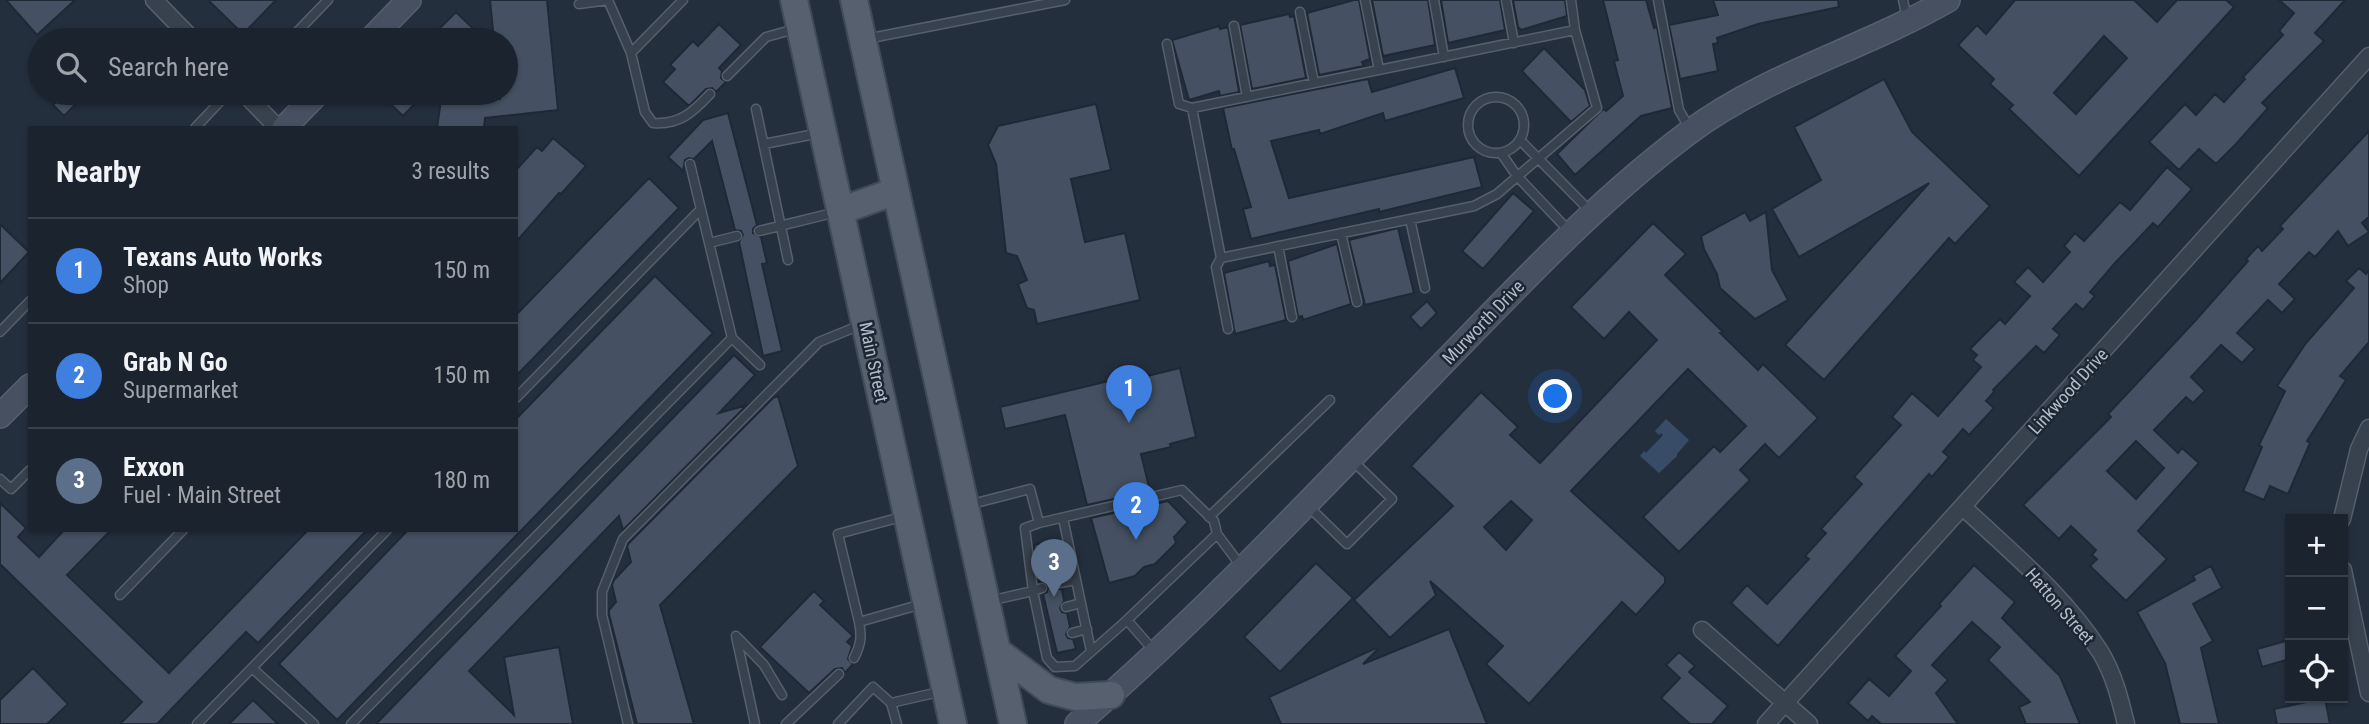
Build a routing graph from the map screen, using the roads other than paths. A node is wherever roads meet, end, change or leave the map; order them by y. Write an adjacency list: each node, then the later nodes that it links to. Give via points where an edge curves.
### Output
1 (154, 0): 20 (street)
2 (328, 0): 21 (lane)
3 (409, 0): 22 (street)
4 (608, 0): 15 (lane); 27 (lane)
5 (683, 0): 27 (lane)
6 (794, 0): 19 (main road, Main Street)
7 (855, 0): 24 (main road)
8 (1065, 0): 24 (lane)
9 (1364, 0): 30 (lane)
10 (1434, 0): 29 (lane)
11 (1506, 0): 25 (lane)
12 (1571, 0): 23 (lane)
13 (1658, 0): 43 (lane, via 1679,110)
14 (1948, 0): 16 (street, Murworth Drive)
15 (579, 4)
16 (1905, 11): 43 (street, Murworth Drive)
17 (1300, 12): 32 (lane)
18 (1234, 26): 34 (lane)
19 (800, 27): 31 (lane, via 766,37); 44 (main road, Main Street)
20 (181, 28)
21 (301, 28)
22 (382, 28)
23 (1575, 30): 25 (lane); 48 (lane, via 1597,107)
24 (863, 40): 51 (main road)
25 (1514, 43): 29 (lane)
26 (1167, 44): 39 (lane, via 1179,104)
27 (631, 53): 33 (lane, via 645,112 653,123 676,122)
28 (2369, 56): 84 (street, Linkwood Drive)
29 (1444, 57): 30 (lane)
30 (1379, 70): 32 (lane)
31 (727, 76)
32 (1314, 83): 34 (lane)
33 (710, 94)
34 (1247, 96): 39 (lane)
35 (217, 105): 40 (lane)
36 (256, 105): 41 (street)
37 (306, 105): 42 (street)
38 (756, 108): 46 (lane)
39 (1192, 108): 63 (lane)
40 (197, 126)
41 (276, 126)
42 (286, 126)
43 (1691, 131): 54 (street, Murworth Drive)
44 (823, 132): 46 (lane); 53 (main road, Main Street)
45 (1520, 140): 47 (lane); 47 (lane, via 1524,121 1515,104 1498,97 1479,102 1469,117 1469,136 1482,150); 48 (lane)
46 (764, 144): 56 (lane)
47 (1501, 153): 50 (lane)
48 (1539, 157): 50 (lane); 54 (lane)
49 (690, 164): 52 (lane)
50 (1517, 176): 55 (lane, via 1474,206); 58 (lane)
51 (896, 191): 53 (main road); 83 (main road)
52 (701, 209): 61 (lane); 75 (lane)
53 (840, 211): 56 (lane); 69 (main road, Main Street)
54 (1591, 212): 58 (street, Murworth Drive)
55 (1410, 219): 59 (lane); 65 (lane)
56 (781, 226): 57 (lane); 64 (lane)
57 (759, 231)
58 (1571, 232): 79 (street, Murworth Drive)
59 (1341, 233): 62 (lane); 66 (lane)
60 (737, 236): 61 (lane)
61 (709, 243): 72 (lane)
62 (1278, 246): 63 (lane); 68 (lane)
63 (1222, 258): 70 (lane, via 1216,267)
64 (788, 260)
65 (1425, 288)
66 (1357, 302)
67 (28, 303): 71 (lane)
68 (1292, 317)
69 (865, 323): 86 (main road, Main Street); 128 (lane, via 820,342 623,539 602,593 602,615)
70 (1228, 329)
71 (0, 332)
72 (732, 338): 73 (lane); 127 (lane)
73 (760, 365)
74 (28, 388): 77 (street)
75 (518, 396)
76 (1330, 400): 87 (lane)
77 (0, 416)
78 (2369, 428): 85 (street, via 2359,449)
79 (1350, 459): 82 (street, Murworth Drive); 82 (lane, via 1392,499 1348,544)
80 (28, 472): 81 (lane, via 11,489)
81 (0, 479)
82 (1306, 504): 95 (street, Murworth Drive)
83 (965, 506): 89 (lane, via 1030,489); 101 (main road)
84 (1963, 508): 123 (street, Linkwood Drive); 138 (street, Hatton Street, via 2074,617 2101,654 2118,690)
85 (2343, 514)
86 (908, 515): 102 (main road, Main Street); 106 (lane, via 838,534)
87 (1209, 517): 88 (lane, via 1182,490); 92 (lane)
88 (1063, 518): 89 (lane); 93 (lane)
89 (1039, 523): 99 (lane, via 1025,528)
90 (181, 532): 100 (lane)
91 (385, 532): 117 (lane)
92 (1217, 534): 95 (lane); 105 (lane)
93 (1071, 555): 94 (lane); 97 (lane)
94 (1054, 559)
95 (1243, 568): 115 (street, Murworth Drive)
96 (2345, 577): 108 (street)
97 (1076, 580): 98 (lane); 103 (lane)
98 (1060, 583)
99 (1037, 589): 101 (lane); 112 (lane)
100 (120, 595)
101 (986, 602): 113 (main road)
102 (927, 603): 106 (lane); 119 (main road, Main Street)
103 (1081, 603): 104 (lane); 107 (lane)
104 (1066, 607)
105 (1128, 620): 114 (lane); 115 (lane)
106 (859, 622): 116 (lane, via 861,645)
107 (1087, 629): 110 (lane); 114 (lane)
108 (2362, 629): 120 (street)
109 (1702, 630): 123 (street)
110 (1072, 633)
111 (1053, 637): 112 (lane)
112 (1044, 639): 114 (lane, via 1047,658 1055,667 1075,666)
113 (997, 651): 122 (main road, via 1049,690 1075,696); 134 (main road)
114 (1091, 651)
115 (1156, 653): 122 (street, Murworth Drive)
116 (854, 659)
117 (252, 668): 125 (lane); 126 (lane)
118 (839, 674): 130 (lane)
119 (946, 691): 124 (lane); 133 (main road, Main Street)
120 (2369, 693)
121 (782, 695): 129 (lane, via 764,665 736,636)
122 (1111, 695): 135 (street, Murworth Drive)
123 (1784, 702): 136 (street, Linkwood Drive); 137 (street)
124 (891, 703): 131 (lane, via 873,687); 132 (lane)
125 (197, 724)
126 (314, 724)
127 (351, 724)
128 (628, 724)
129 (755, 724)
130 (786, 724)
131 (838, 724)
132 (897, 724)
133 (953, 724)
134 (1013, 724)
135 (1077, 724)
136 (1766, 724)
137 (1809, 724)
138 (2126, 724)

